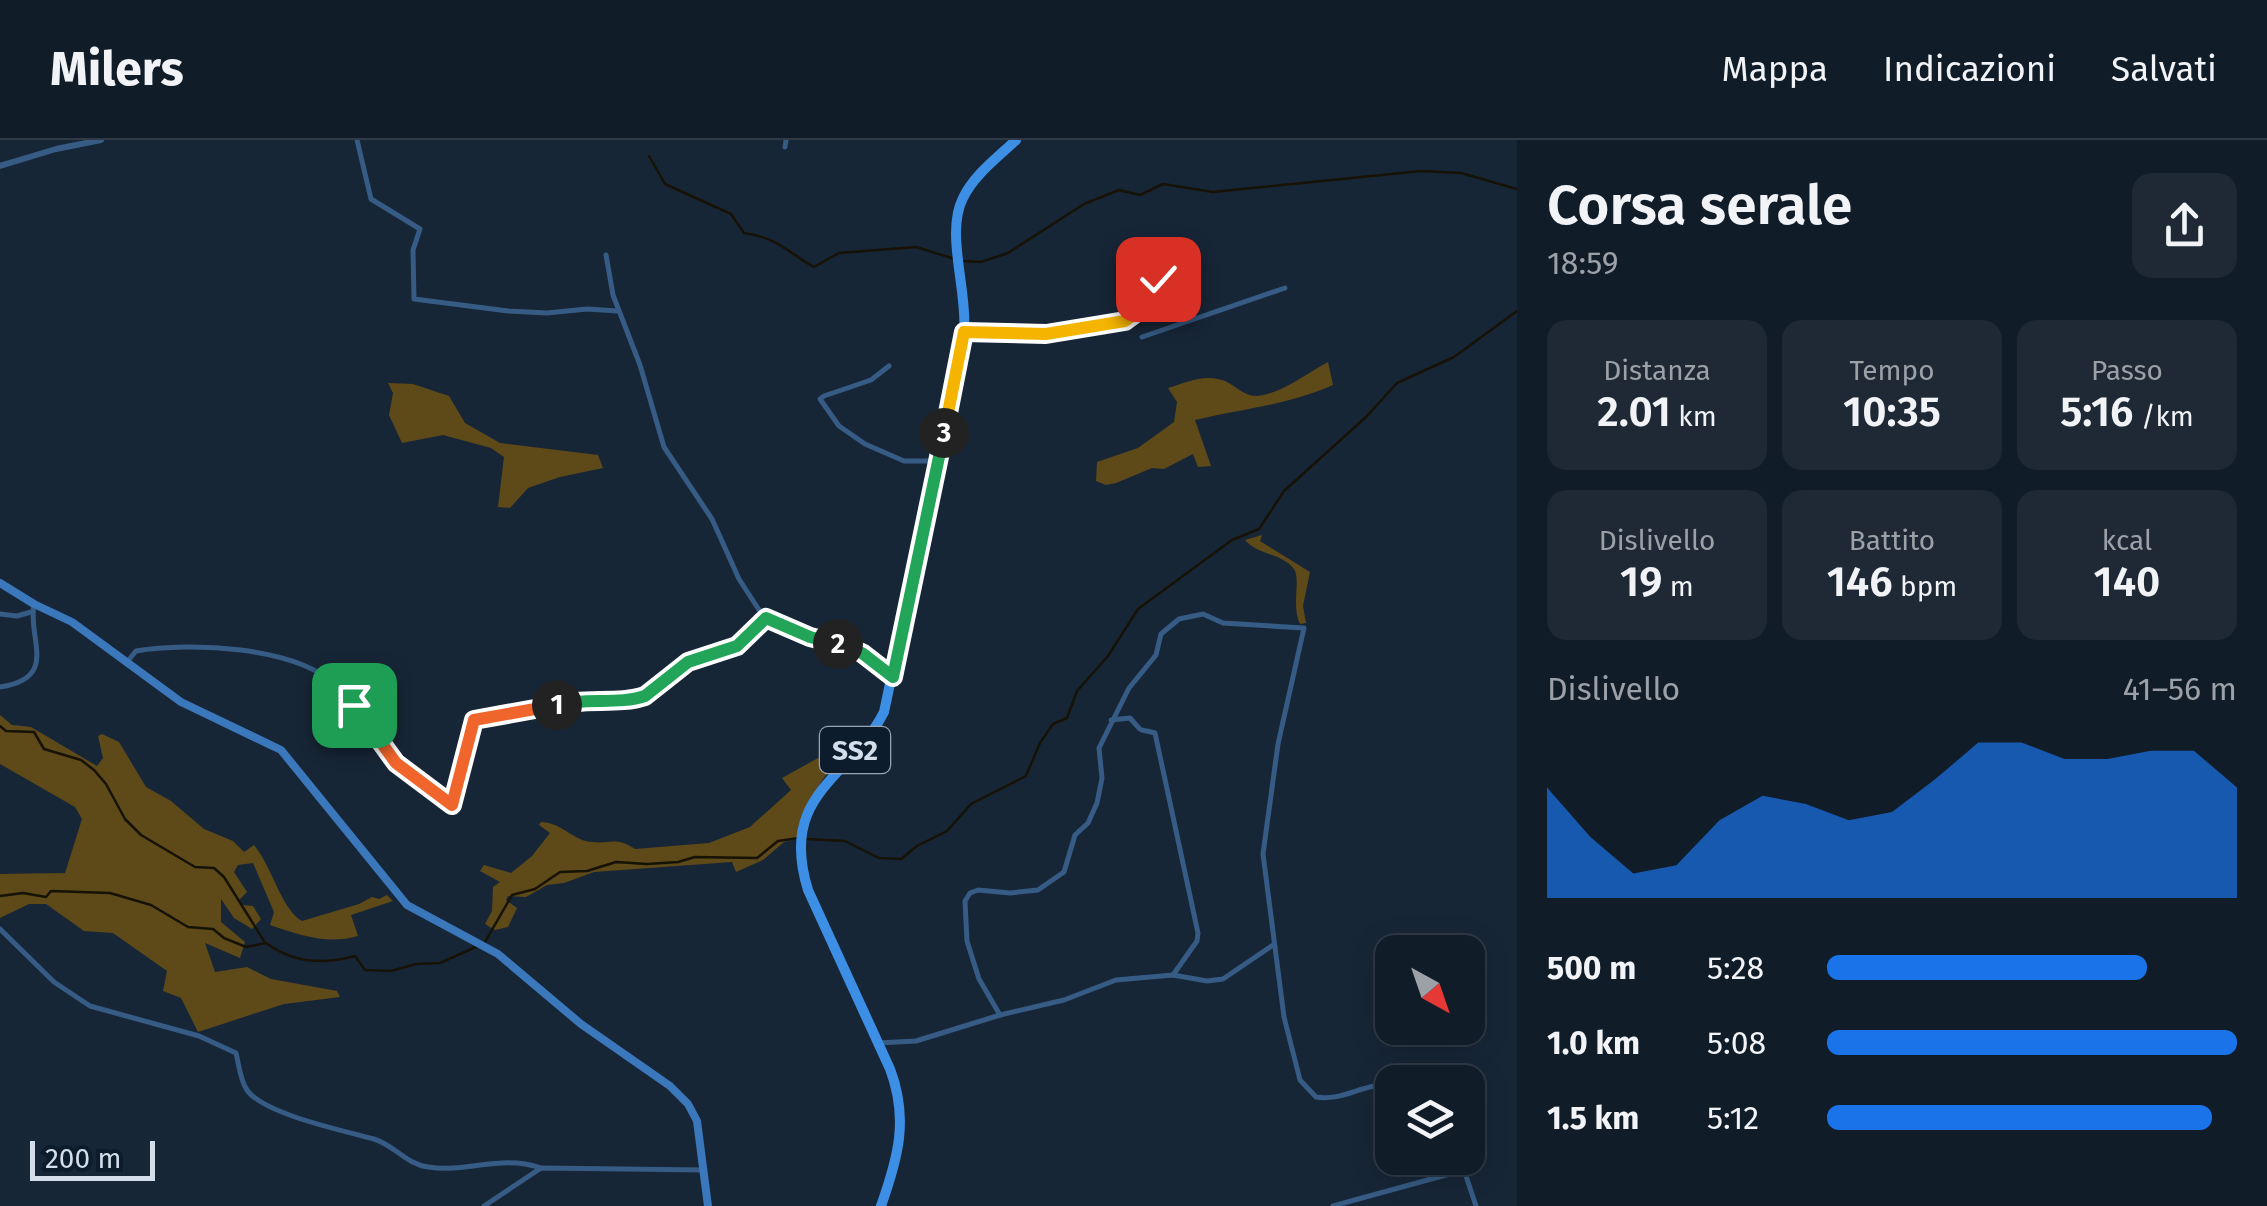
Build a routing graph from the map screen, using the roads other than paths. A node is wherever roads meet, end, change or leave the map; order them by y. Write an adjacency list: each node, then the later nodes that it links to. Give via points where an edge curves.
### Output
1 (101, 140): 4 (street)
2 (357, 140): 8 (street, via 370,199 420,229 413,250 414,299 508,312)
3 (1016, 140): 9 (main road, SS2, via 962,199 957,218)
4 (0, 166)
5 (1164, 254): 9 (street, via 1144,307 1125,321 1046,334)
6 (606, 255): 8 (street)
7 (1286, 288): 10 (street)
8 (620, 312): 16 (street, via 664,447)
9 (964, 332): 12 (main road, SS2)
10 (1142, 337)
11 (890, 366): 12 (street, via 820,399 838,426 865,444 904,460)
12 (938, 461): 18 (main road, SS2)
13 (0, 583): 14 (main road)
14 (33, 608): 15 (street, via 18,616); 17 (main road, via 72,622); 19 (street, via 36,664 22,682)
15 (0, 614)
16 (766, 618): 17 (street, via 737,646 688,662 636,699 584,700 474,720 452,805 396,763 335,683 314,671 273,656 202,646 136,652); 18 (street, via 846,645)
17 (126, 664): 28 (main road, via 180,702 281,750 402,900 504,958 581,1024 657,1076 697,1121)
18 (893, 677): 25 (main road, SS2, via 879,722 818,792 802,840 808,890)
19 (0, 688)
20 (1110, 720): 22 (street, via 1156,655 1161,634 1179,619 1203,614 1223,623 1304,628 1263,854); 23 (street, via 1130,718 1138,730 1156,733 1198,933); 24 (street, via 1098,748 1097,802 1075,835 1064,872 1038,890 978,890 965,901 971,954)
21 (0, 929): 27 (street, via 54,982 90,1006 199,1036 236,1054 252,1096 304,1121 377,1140 428,1168 521,1161)
22 (1272, 945): 23 (street, via 1222,979); 26 (street, via 1300,1080 1325,1099)
23 (1173, 975): 24 (street, via 1116,980)
24 (1000, 1014): 25 (street, via 916,1041)
25 (878, 1044): 33 (main road, SS2, via 898,1095 902,1135)
26 (1375, 1086)
27 (541, 1168): 28 (street); 31 (street)
28 (704, 1170): 32 (main road)
29 (1446, 1175): 34 (street)
30 (1466, 1175): 35 (street)
31 (484, 1206)
32 (708, 1206)
33 (881, 1206)
34 (1332, 1206)
35 (1476, 1206)

